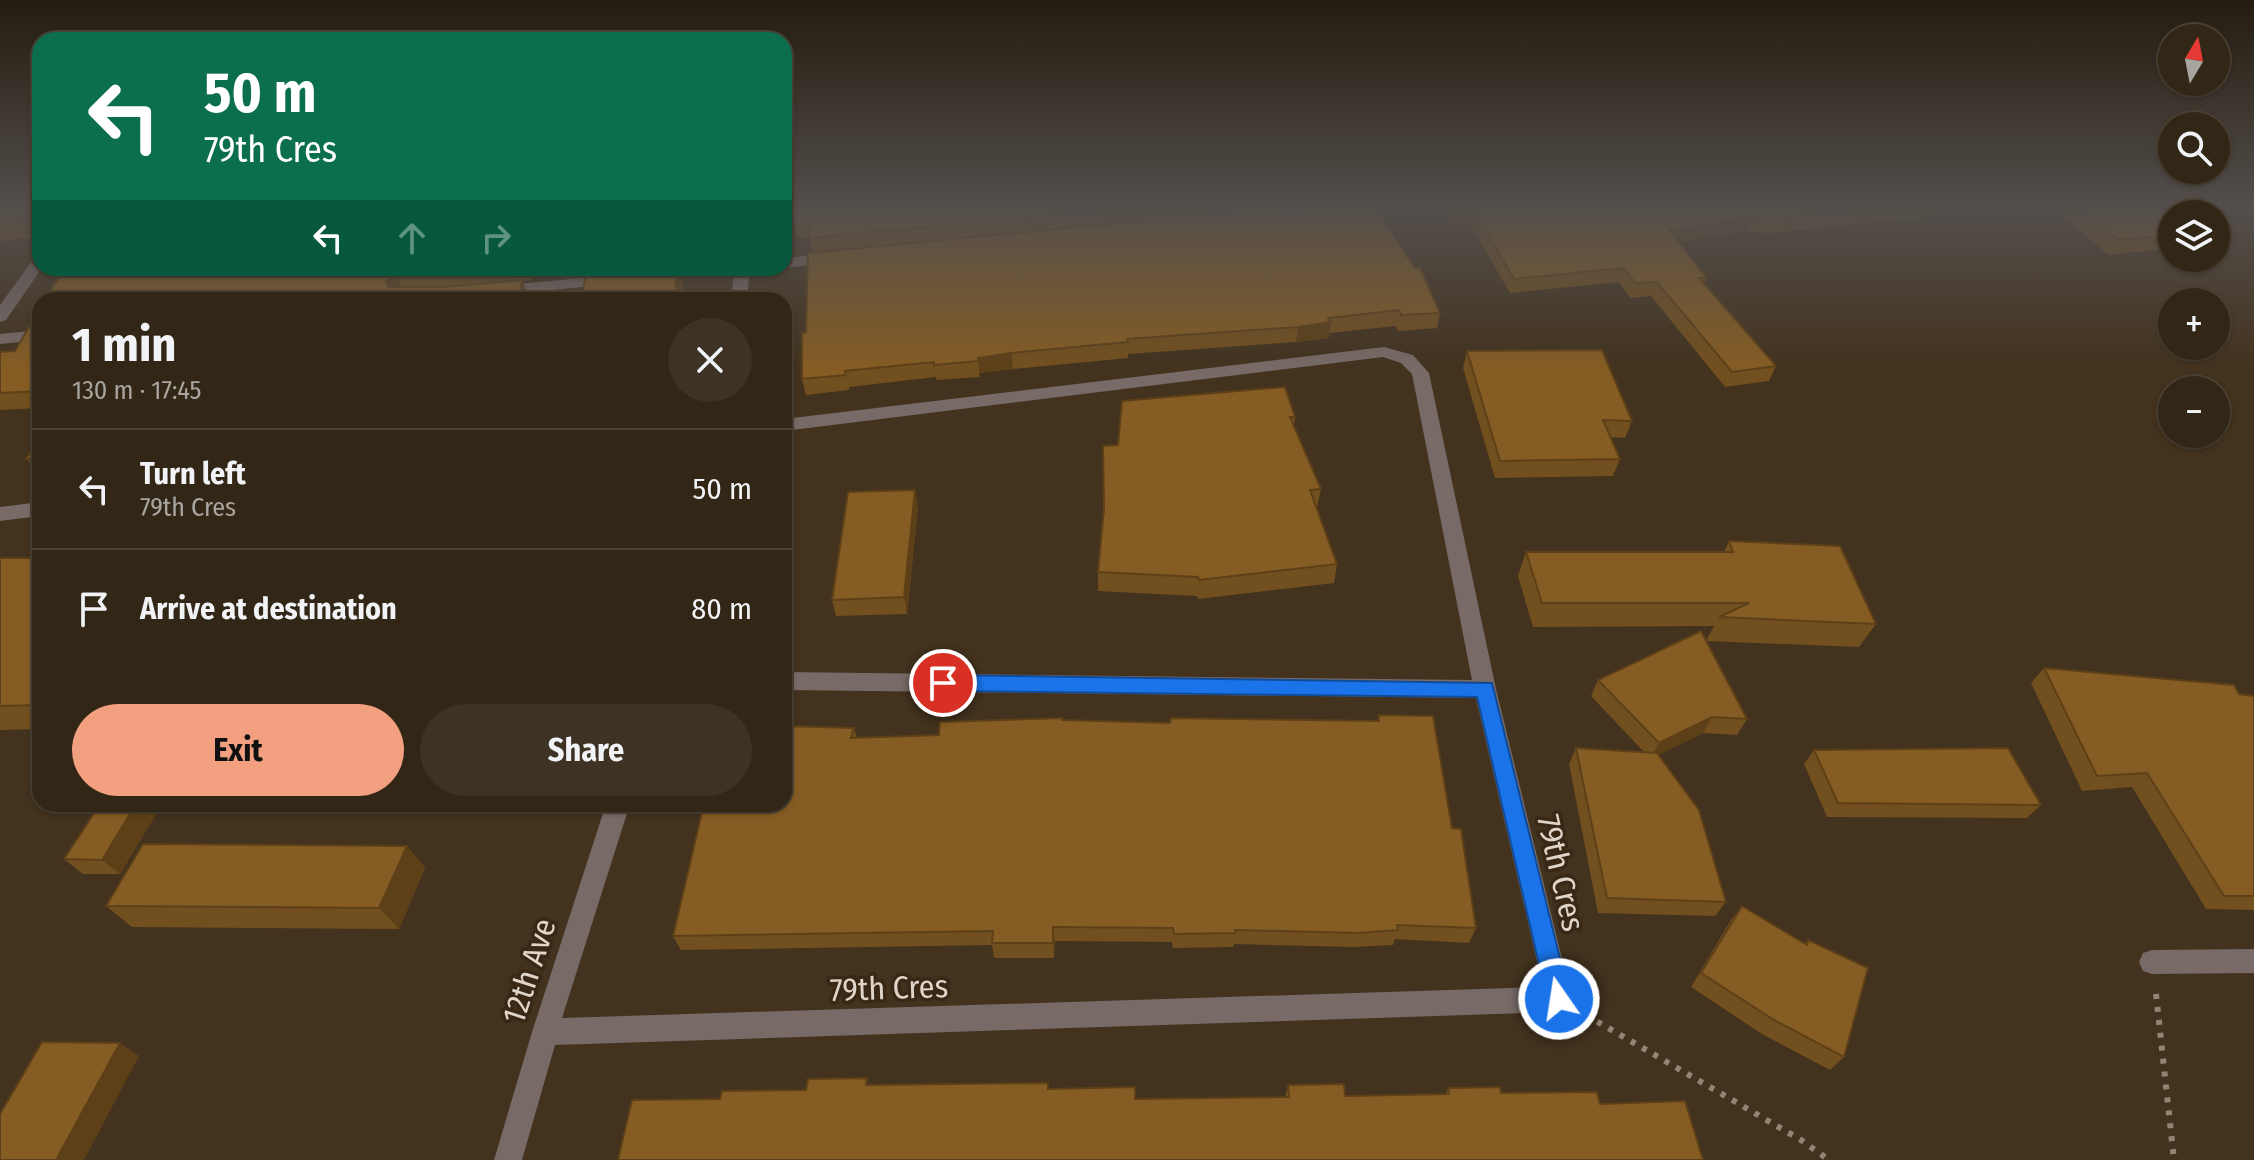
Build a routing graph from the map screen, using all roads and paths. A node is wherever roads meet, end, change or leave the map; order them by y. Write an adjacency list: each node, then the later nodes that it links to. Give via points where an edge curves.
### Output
1 (32, 271): 4 (street)
2 (652, 276): 3 (street)
3 (483, 292)
4 (0, 317)
5 (32, 336): 6 (street)
6 (0, 339)
7 (792, 424): 11 (street, 79th Cres, via 1384,352 1407,359 1420,373)
8 (32, 510): 9 (street)
9 (0, 514)
10 (792, 681): 11 (street)
11 (1485, 689): 15 (street, 79th Cres)
12 (615, 812): 16 (street, 12th Ave)
13 (2254, 961): 14 (street)
14 (2152, 962): 19 (path)
15 (1559, 999): 16 (street, 79th Cres); 18 (path)
16 (545, 1032): 17 (street, 12th Ave)
17 (508, 1160)
18 (1829, 1160)
19 (2174, 1160)

